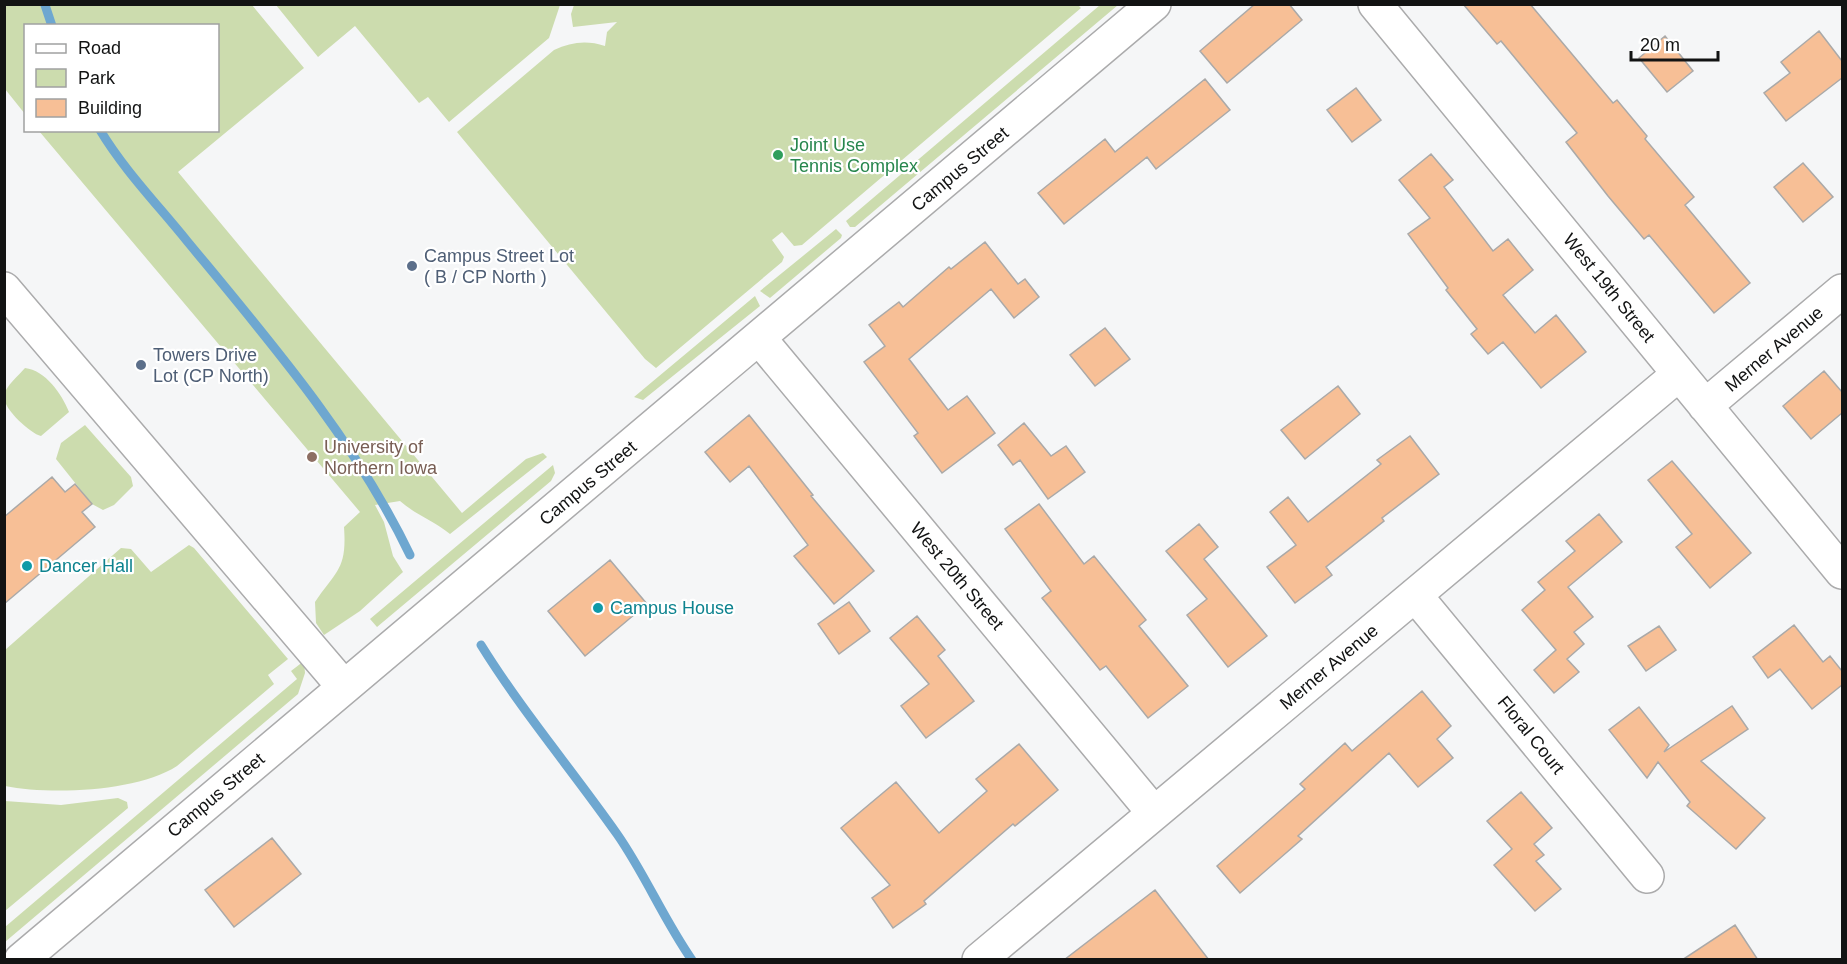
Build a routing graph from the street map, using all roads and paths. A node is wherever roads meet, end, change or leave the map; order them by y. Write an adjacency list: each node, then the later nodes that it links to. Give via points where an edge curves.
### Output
1 (1154, 4): 5 (street, Campus Street)
2 (1375, 4): 6 (street, West 19th Street)
3 (4, 289): 10 (street)
4 (1842, 291): 7 (street, Merner Avenue)
5 (759, 338): 10 (street, Campus Street); 11 (street, West 20th Street)
6 (1679, 374): 7 (street, West 19th Street); 9 (street, Merner Avenue)
7 (1705, 406): 8 (street, West 19th Street)
8 (1842, 572)
9 (1415, 595): 11 (street, Merner Avenue); 12 (street, Floral Court)
10 (344, 687): 13 (street, Campus Street)
11 (1154, 813): 14 (street, Merner Avenue)
12 (1647, 876)
13 (21, 960)
14 (979, 960)

